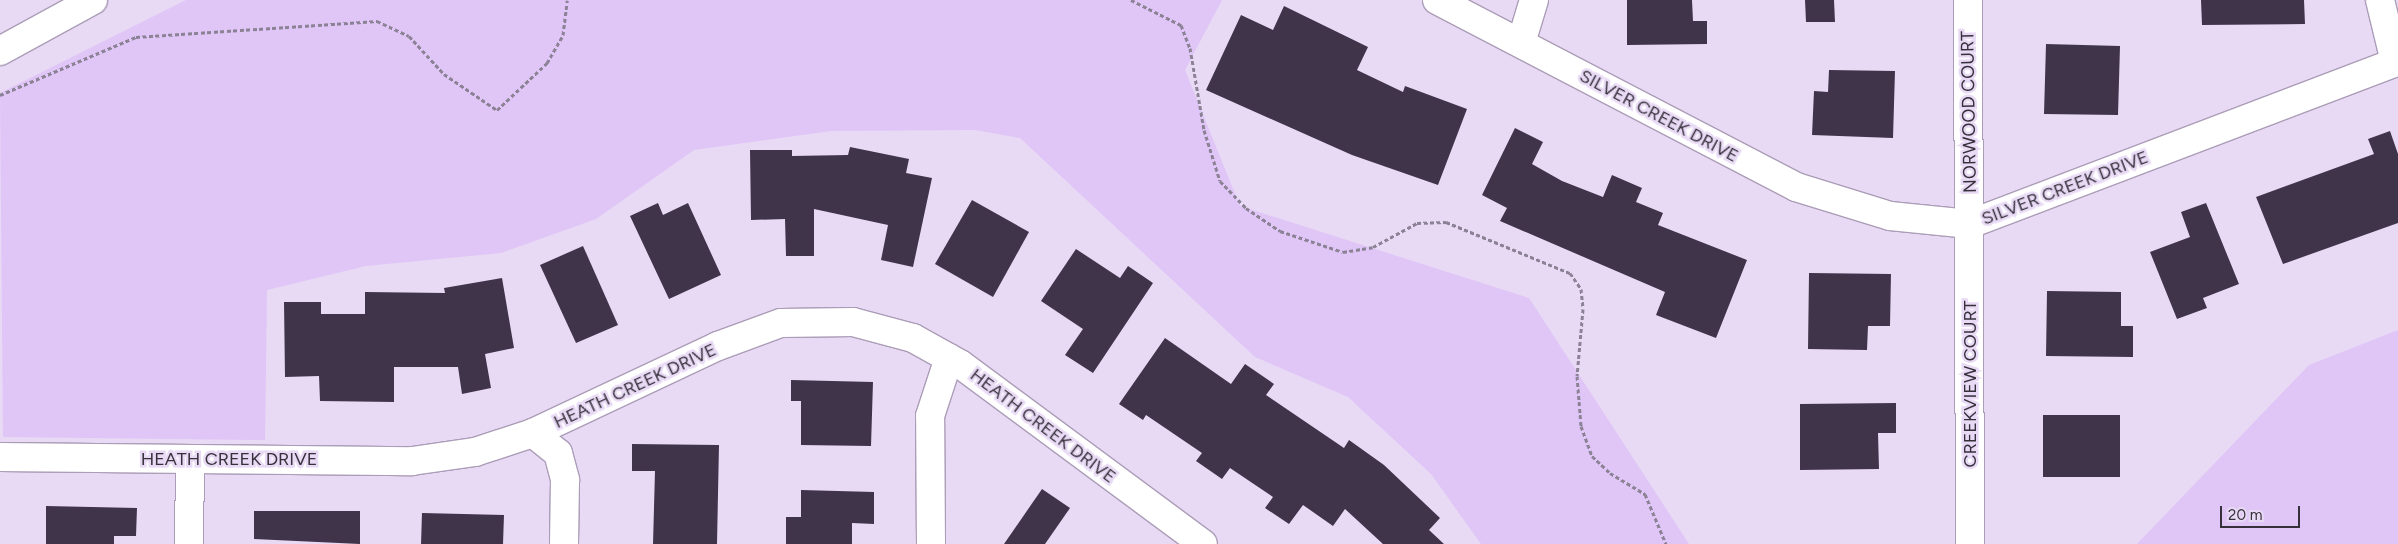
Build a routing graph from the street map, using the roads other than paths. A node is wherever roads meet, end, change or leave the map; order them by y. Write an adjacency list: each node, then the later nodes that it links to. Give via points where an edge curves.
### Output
1 (93, 0): 7 (street)
2 (1437, 0): 6 (street, SILVER CREEK DRIVE)
3 (1534, 0): 6 (street)
4 (1968, 0): 9 (street, NORWOOD COURT)
5 (2380, 0): 8 (street)
6 (1521, 43): 9 (street, SILVER CREEK DRIVE, via 1796,187 1890,216)
7 (0, 50)
8 (2396, 62): 9 (street, SILVER CREEK DRIVE)
9 (1970, 224): 18 (street, CREEKVIEW COURT)
10 (949, 358): 11 (street, HEATH CREEK DRIVE, via 913,338 853,322 780,323 718,346); 16 (street, via 930,416); 17 (street, HEATH CREEK DRIVE)
11 (533, 433): 13 (street, HEATH CREEK DRIVE, via 475,452 412,461); 15 (street, via 558,453 565,480)
12 (0, 458): 13 (street, HEATH CREEK DRIVE)
13 (190, 459): 14 (street)
14 (189, 544)
15 (564, 544)
16 (930, 544)
17 (1203, 544)
18 (1970, 544)

